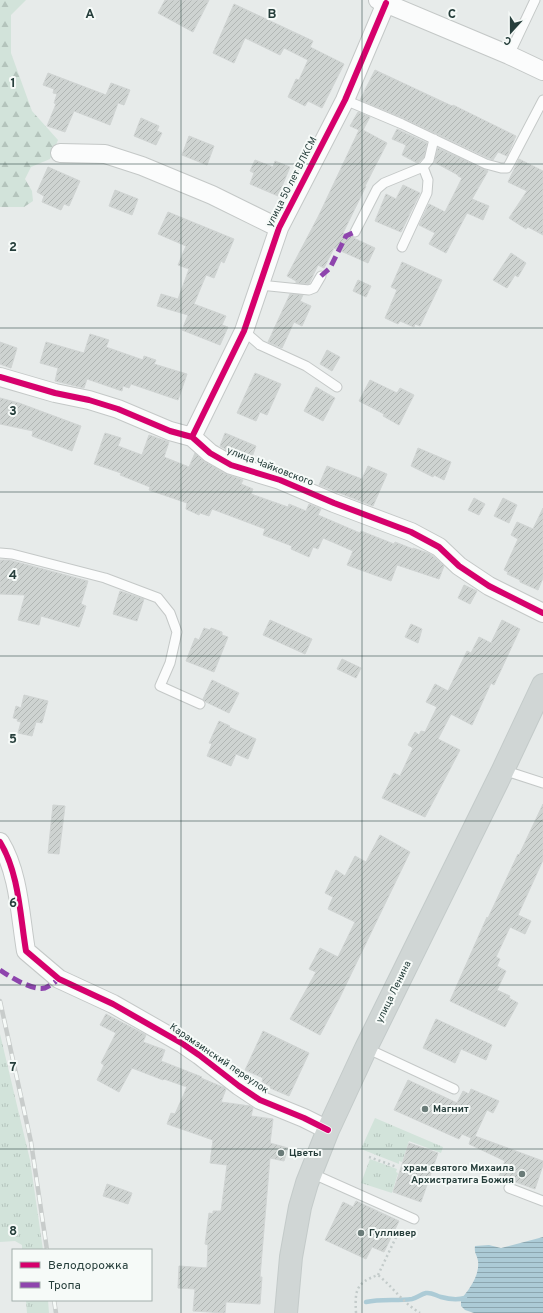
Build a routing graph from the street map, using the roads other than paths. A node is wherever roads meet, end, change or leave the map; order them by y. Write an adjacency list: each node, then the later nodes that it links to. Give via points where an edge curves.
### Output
1 (535, 0): 4 (lane)
2 (382, 2): 3 (street); 6 (street, улица 50 лет ВЛКСМ)
3 (407, 6): 4 (street)
4 (509, 55): 5 (street)
5 (543, 71)
6 (345, 100): 8 (lane); 11 (street, улица 50 лет ВЛКСМ)
7 (543, 100): 8 (lane, via 507,168 486,164)
8 (434, 140): 10 (lane, via 429,160)
9 (60, 153): 11 (street, улица 50 лет ВЛКСМ, via 105,154 142,166 212,195)
10 (423, 168): 12 (lane, via 384,183 377,189); 13 (lane, via 428,180 427,193)
11 (279, 228): 15 (street, улица 50 лет ВЛКСМ)
12 (355, 232)
13 (402, 248)
14 (320, 276): 15 (lane, via 314,288 309,290)
15 (260, 285): 16 (street, улица 50 лет ВЛКСМ)
16 (244, 332): 18 (lane, via 260,345 306,366); 19 (street, улица 50 лет ВЛКСМ)
17 (0, 376): 19 (street, улица Чайковского, via 118,409 170,431)
18 (337, 387)
19 (192, 437): 21 (street, улица Чайковского, via 210,453 231,465 280,480 411,532 439,547 459,566 489,586)
20 (0, 553): 23 (lane, via 105,578 158,598 170,613 177,632 170,663 160,686)
21 (543, 613)
22 (543, 685): 24 (main road, улица Ленина)
23 (200, 704)
24 (503, 770): 25 (lane); 27 (main road, улица Ленина)
25 (543, 783)
26 (0, 842): 29 (street, Карамзинский переулок, via 7,853 16,886 26,951 59,979 113,1004 183,1044 260,1100)
27 (366, 1048): 28 (lane); 29 (main road, улица Ленина)
28 (454, 1089)
29 (328, 1130): 30 (main road, улица Ленина)
30 (311, 1172): 33 (lane); 34 (main road, улица Ленина, via 296,1230)
31 (509, 1188): 32 (lane)
32 (543, 1201)
33 (414, 1219)
34 (286, 1313)

